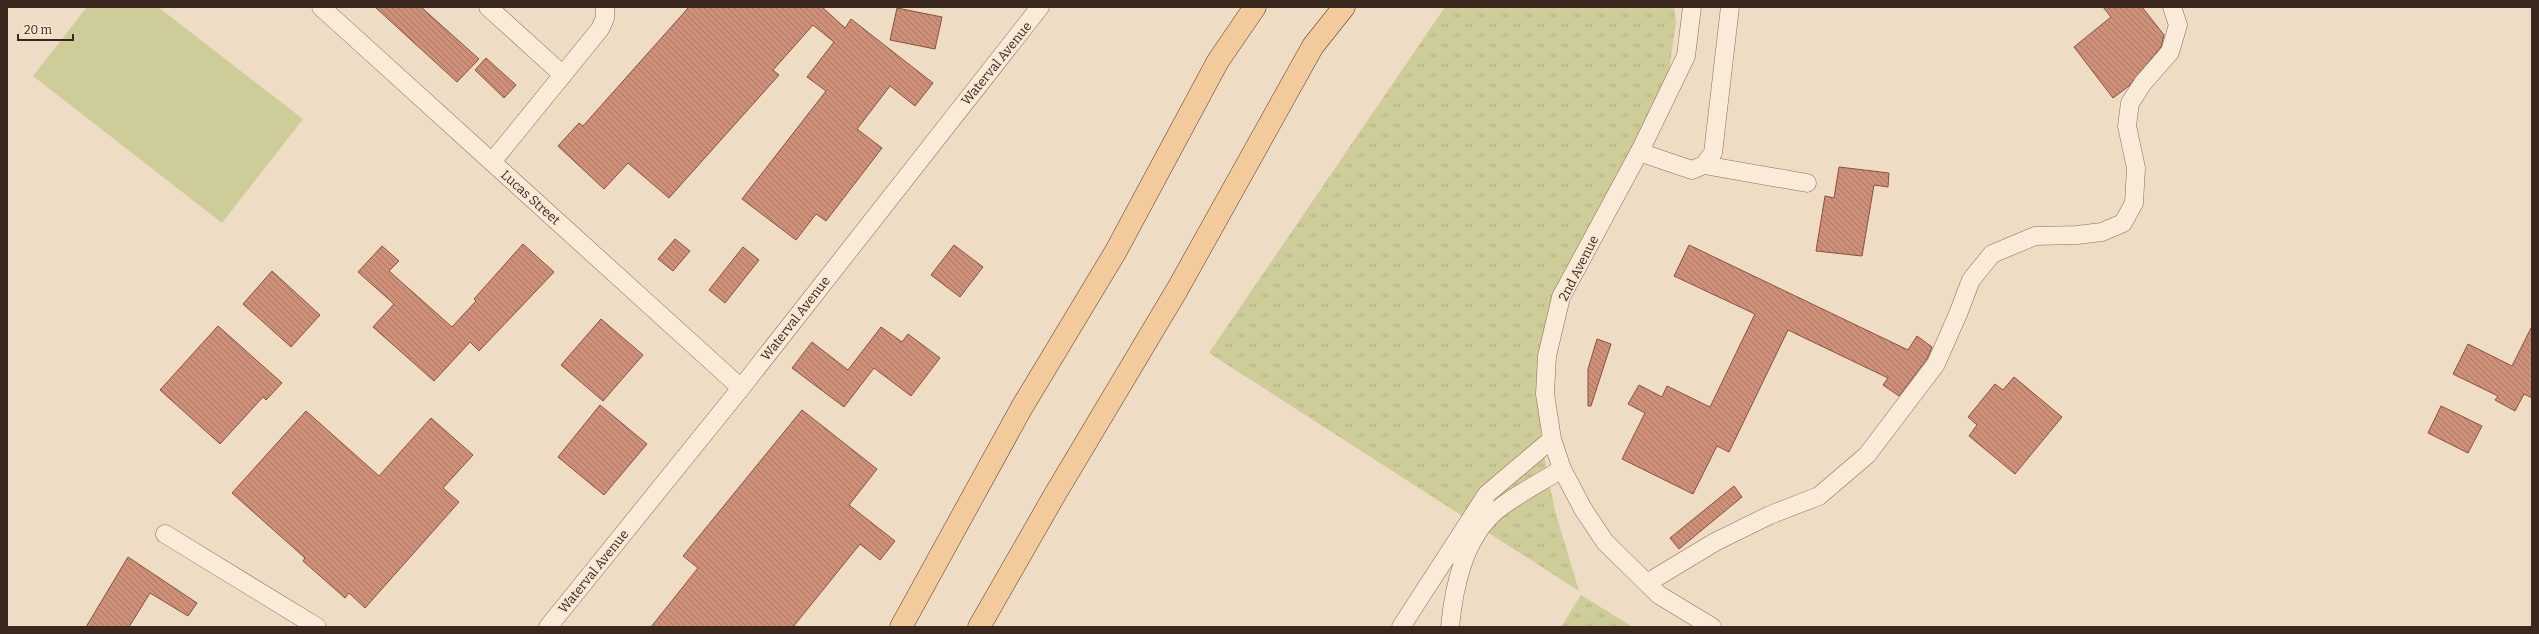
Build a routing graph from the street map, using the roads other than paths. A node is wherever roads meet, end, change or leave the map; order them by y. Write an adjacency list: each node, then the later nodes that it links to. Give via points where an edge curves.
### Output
1 (321, 7): 12 (street, Lucas Street)
2 (488, 7): 10 (street)
3 (605, 7): 10 (street, via 605,18 600,29)
4 (1040, 7): 15 (street, Waterval Avenue)
5 (1255, 7): 22 (main road, via 1218,61 1116,251 1022,407)
6 (1344, 7): 23 (main road, via 1313,46 1177,290)
7 (1692, 7): 11 (street, 2nd Avenue, via 1686,56)
8 (1730, 7): 13 (street, via 1717,133 1713,153)
9 (2172, 7): 19 (street, via 2178,25 2170,52 2143,83 2130,103 2127,126 2136,168 2134,203 2123,222 2102,232 2035,236 1992,254 1971,280 1936,364 1867,455 1819,496 1770,515 1715,542)
10 (563, 75): 12 (street)
11 (1638, 152): 13 (street, via 1692,170); 16 (street, 2nd Avenue, via 1561,297 1547,356 1545,394)
12 (492, 162): 15 (street, Lucas Street)
13 (1704, 165): 14 (street)
14 (1807, 183)
15 (741, 388): 21 (street, Waterval Avenue)
16 (1552, 439): 17 (street, 2nd Avenue); 24 (street, via 1487,494)
17 (1562, 469): 19 (street, 2nd Avenue, via 1583,509 1605,542); 25 (street, via 1497,510 1477,531 1463,564 1453,599)
18 (165, 534): 20 (street)
19 (1647, 583): 26 (street, 2nd Avenue, via 1659,595)
20 (317, 627)
21 (548, 627)
22 (901, 627)
23 (979, 627)
24 (1401, 627)
25 (1450, 627)
26 (1712, 627)

